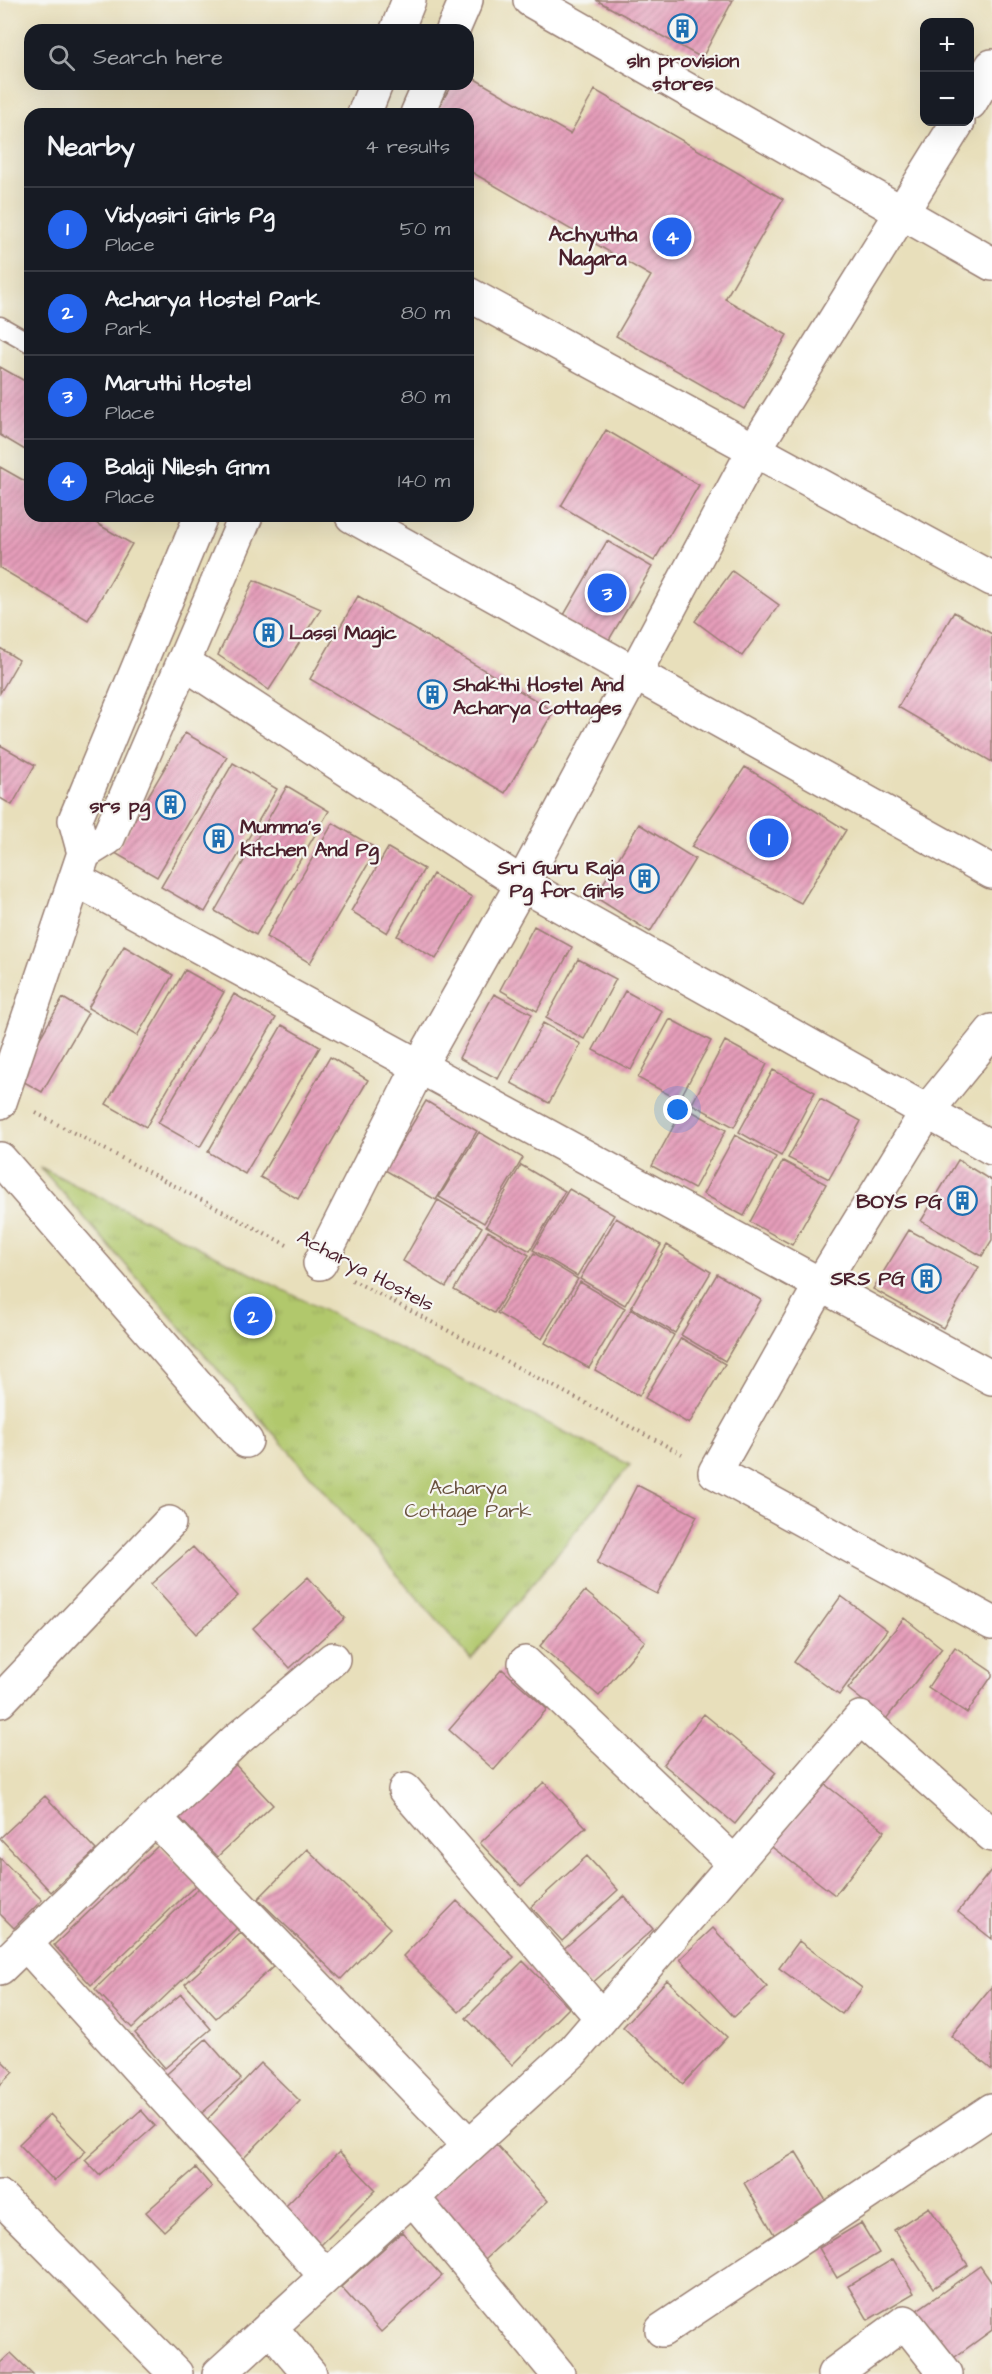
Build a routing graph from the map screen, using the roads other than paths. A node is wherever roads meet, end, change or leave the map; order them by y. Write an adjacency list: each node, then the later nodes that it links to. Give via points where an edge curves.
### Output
1 (410, 0): 4 (street)
2 (466, 0): 5 (street)
3 (530, 0): 13 (street)
4 (400, 24)
5 (456, 24)
6 (992, 66): 9 (street)
7 (374, 90): 10 (street)
8 (427, 90): 11 (street)
9 (974, 95)
10 (366, 108)
11 (420, 108)
12 (956, 126): 13 (street)
13 (902, 213): 14 (street); 18 (street)
14 (992, 264)
15 (474, 297): 18 (street)
16 (0, 326): 17 (lane)
17 (24, 340)
18 (754, 450): 22 (street); 24 (street)
19 (199, 522): 25 (street, via 75,820)
20 (243, 522): 23 (street)
21 (363, 522): 24 (street)
22 (992, 579)
23 (183, 663): 25 (street, via 108,838); 27 (street)
24 (634, 674): 26 (street); 27 (street)
25 (79, 866): 29 (street); 30 (street)
26 (992, 872)
27 (522, 884): 29 (street); 31 (street)
28 (992, 1031): 31 (street)
29 (419, 1067): 34 (street); 35 (street)
30 (1, 1097)
31 (928, 1110): 32 (street); 35 (street)
32 (992, 1148)
33 (0, 1159): 37 (street)
34 (320, 1263)
35 (820, 1286): 36 (street); 39 (street, via 715,1472)
36 (992, 1378)
37 (246, 1441)
38 (169, 1523): 42 (street)
39 (992, 1623)
40 (333, 1659): 44 (street, via 234,1742)
41 (525, 1663): 46 (street)
42 (0, 1701)
43 (405, 1790): 49 (street)
44 (155, 1818): 47 (street); 51 (street)
45 (992, 1835): 46 (street, via 860,1718)
46 (734, 1863): 49 (street)
47 (25, 1943): 48 (street); 54 (street)
48 (0, 1968)
49 (601, 2017): 51 (street, via 572,2052)
50 (992, 2109): 56 (street)
51 (469, 2145): 53 (street)
52 (0, 2197): 57 (street)
53 (412, 2197): 54 (street); 60 (street)
54 (326, 2276): 55 (street)
55 (270, 2327): 58 (street); 59 (street)
56 (662, 2330)
57 (176, 2374)
58 (219, 2374)
59 (310, 2374)
60 (558, 2374)
61 (834, 2374): 62 (street, via 905,2322)
62 (946, 2374)

